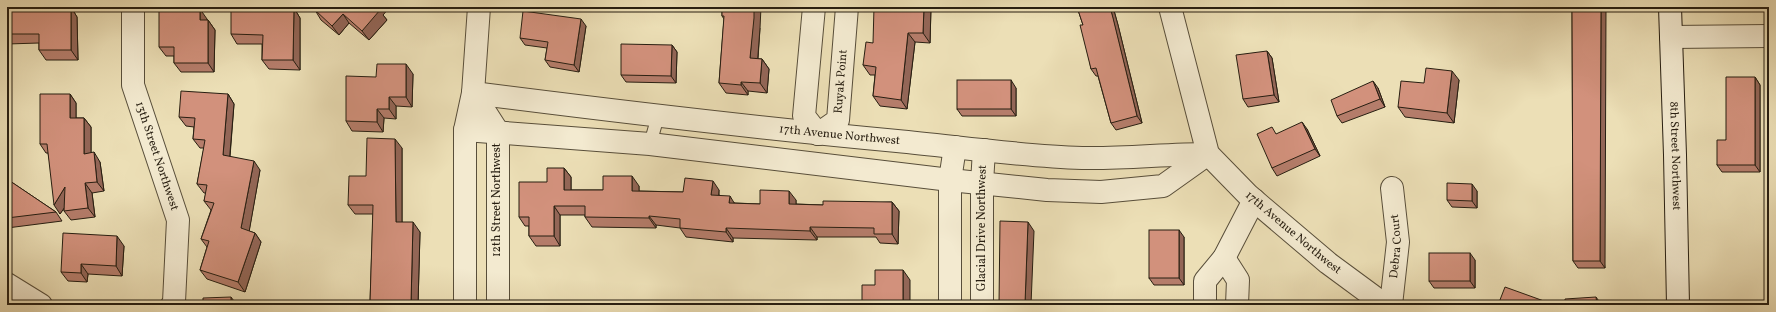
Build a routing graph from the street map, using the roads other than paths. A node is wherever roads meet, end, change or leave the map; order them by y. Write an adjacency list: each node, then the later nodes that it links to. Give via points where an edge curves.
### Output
1 (132, 7): 26 (street, 13th Street Northwest, via 133,85 178,220)
2 (479, 7): 9 (street)
3 (814, 7): 13 (street, via 804,116)
4 (847, 7): 13 (street, Ruyak Point, via 838,120)
5 (1170, 7): 17 (street)
6 (1670, 7): 8 (street, 8th Street Northwest)
7 (1769, 36): 8 (street)
8 (1671, 37): 35 (street, 8th Street Northwest)
9 (473, 93): 10 (street, 17th Avenue Northwest); 11 (street); 12 (street, 12th Street Northwest)
10 (658, 116): 13 (street, 17th Avenue Northwest); 14 (lane)
11 (465, 130): 12 (street); 27 (street)
12 (498, 132): 14 (street); 28 (street, 12th Street Northwest)
13 (818, 134): 15 (street, 17th Avenue Northwest); 18 (street)
14 (650, 144): 18 (street)
15 (954, 147): 16 (street, 17th Avenue Northwest); 19 (street)
16 (984, 150): 17 (street, 17th Avenue Northwest, via 1081,158); 20 (street, Glacial Drive Northwest)
17 (1208, 154): 20 (street, via 1163,186 1101,192 1047,190); 22 (street, 17th Avenue Northwest)
18 (814, 163): 19 (street)
19 (950, 180): 20 (street); 29 (street)
20 (982, 183): 30 (street, Glacial Drive Northwest)
21 (1392, 188): 34 (street, Debra Court, via 1398,242)
22 (1254, 200): 23 (street); 33 (street, 17th Avenue Northwest, via 1328,263)
23 (1224, 258): 31 (street, via 1205,281); 32 (street, via 1238,280)
24 (7, 284): 25 (street)
25 (41, 305)
26 (172, 305)
27 (465, 305)
28 (498, 305)
29 (950, 305)
30 (982, 305)
31 (1205, 305)
32 (1237, 305)
33 (1385, 305)
34 (1391, 305)
35 (1678, 305)

